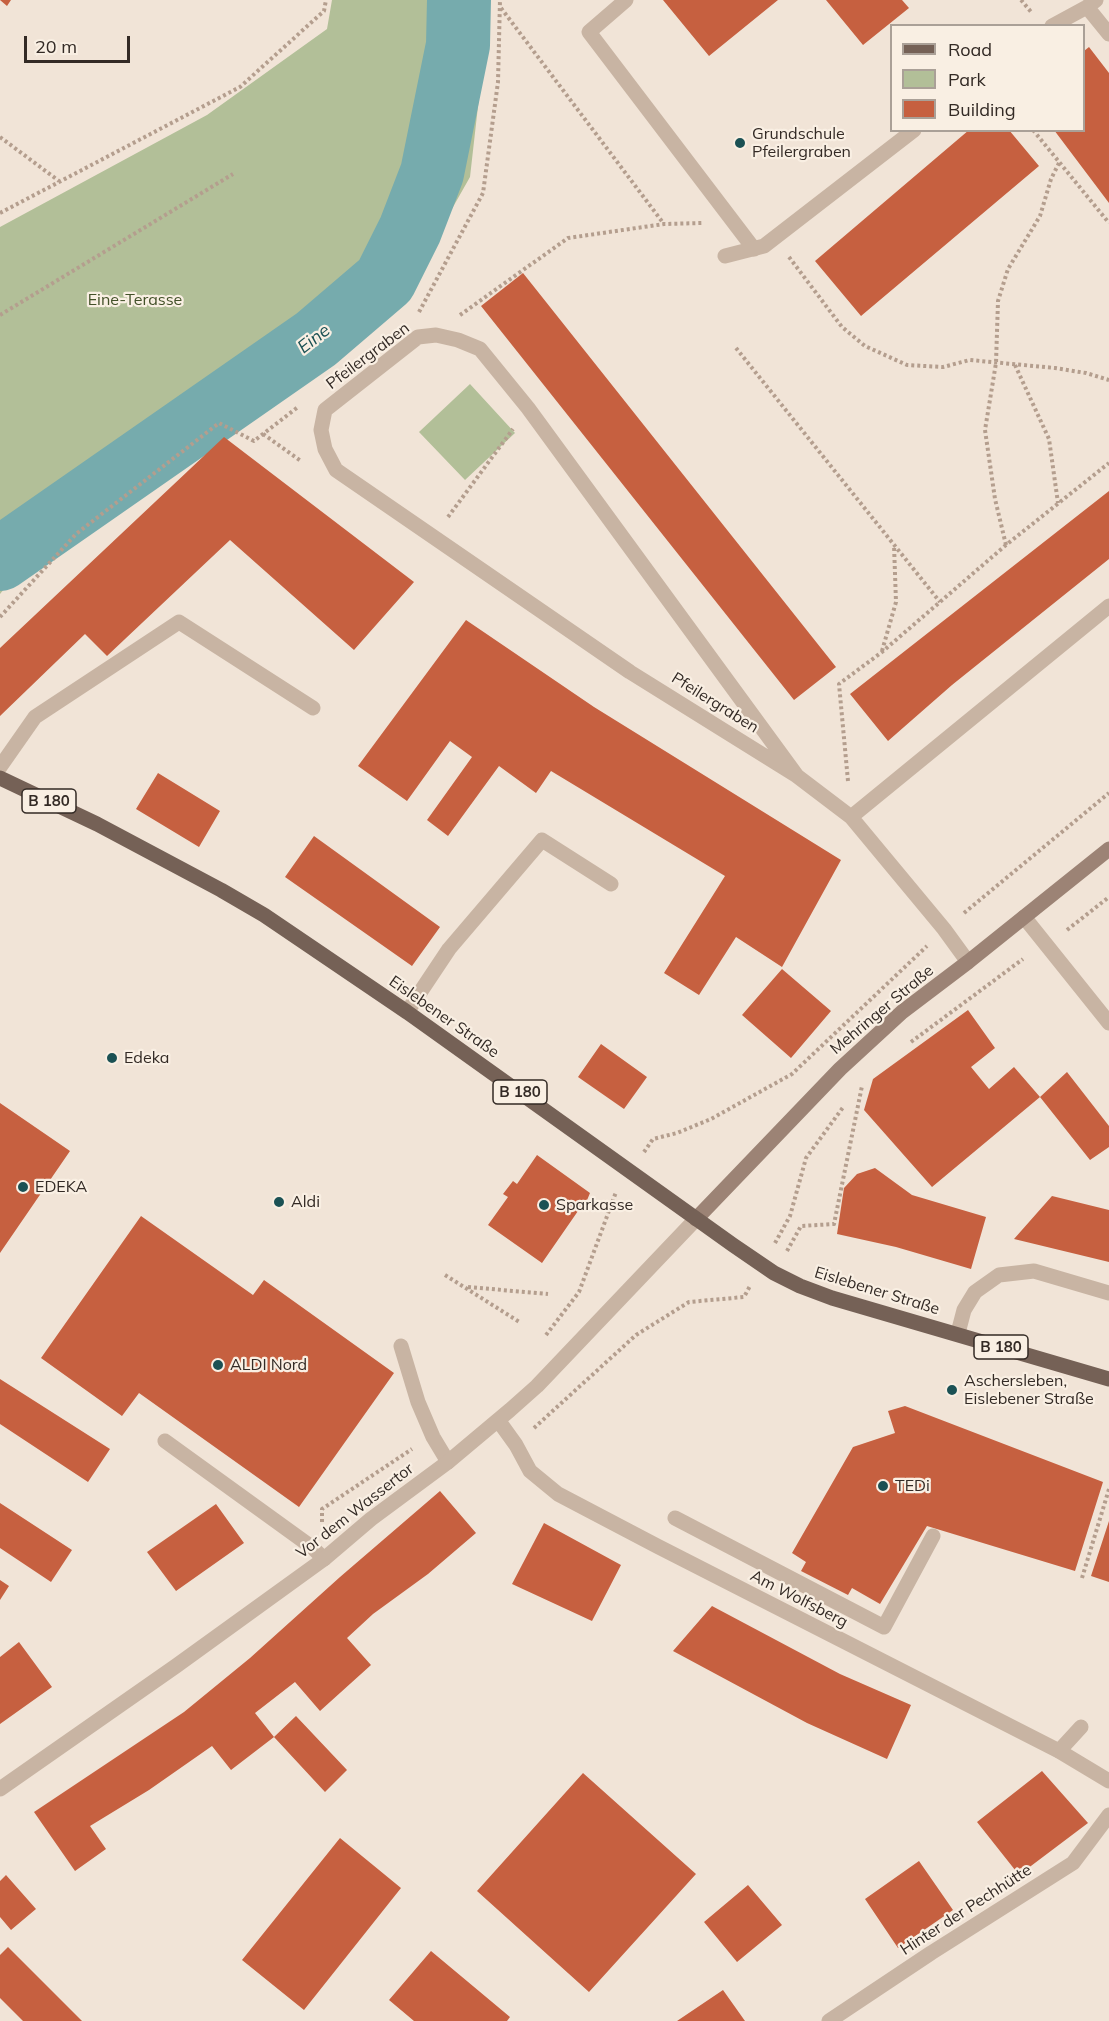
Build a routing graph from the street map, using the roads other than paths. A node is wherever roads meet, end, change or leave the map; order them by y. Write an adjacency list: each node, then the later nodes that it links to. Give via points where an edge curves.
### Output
1 (626, 0): 6 (street, via 589,32)
2 (1092, 4): 3 (street); 4 (street)
3 (1056, 24)
4 (1109, 34)
5 (911, 132): 6 (street, via 775,238)
6 (754, 249): 7 (street)
7 (724, 256)
8 (1109, 606): 13 (street)
9 (313, 708): 10 (street, via 179,622 35,717)
10 (0, 767)
11 (798, 776): 11 (street, Pfeilergraben, via 528,408 480,349 436,335 418,337 326,410 321,430 325,450 336,470 630,672); 13 (street, Pfeilergraben)
12 (0, 778): 18 (main road, Eislebener Straße / B 180, via 221,890)
13 (851, 817): 17 (street, Pfeilergraben)
14 (1109, 849): 16 (main road, Mehringer Straße)
15 (611, 884): 18 (street, via 542,840 449,949)
16 (1024, 916): 17 (main road, Mehringer Straße); 19 (street)
17 (968, 962): 20 (main road, Mehringer Straße, via 902,1012 840,1068)
18 (407, 1012): 20 (main road, Eislebener Straße / B 180)
19 (1109, 1023)
20 (696, 1219): 22 (main road, Eislebener Straße / B 180, via 768,1269 800,1286); 25 (street, Vor dem Wassertor, via 537,1386)
21 (1109, 1293): 22 (street, Eislebener Straße, via 1034,1271 999,1275 975,1292 964,1310)
22 (958, 1334): 24 (main road, Eislebener Straße / B 180)
23 (401, 1346): 27 (street, via 418,1402)
24 (1109, 1379)
25 (498, 1420): 27 (street, Vor dem Wassertor); 32 (street, Am Wolfsberg, via 530,1471 558,1494)
26 (165, 1440): 30 (street)
27 (448, 1462): 30 (street, Vor dem Wassertor)
28 (675, 1518): 29 (street, via 884,1628)
29 (933, 1536)
30 (324, 1559): 34 (street, Vor dem Wassertor)
31 (1081, 1727): 32 (street)
32 (1059, 1751): 33 (street, Am Wolfsberg)
33 (1109, 1781)
34 (0, 1789)
35 (1109, 1815): 36 (street, Hinter der Pechhütte, via 1072,1863)
36 (829, 2021)

